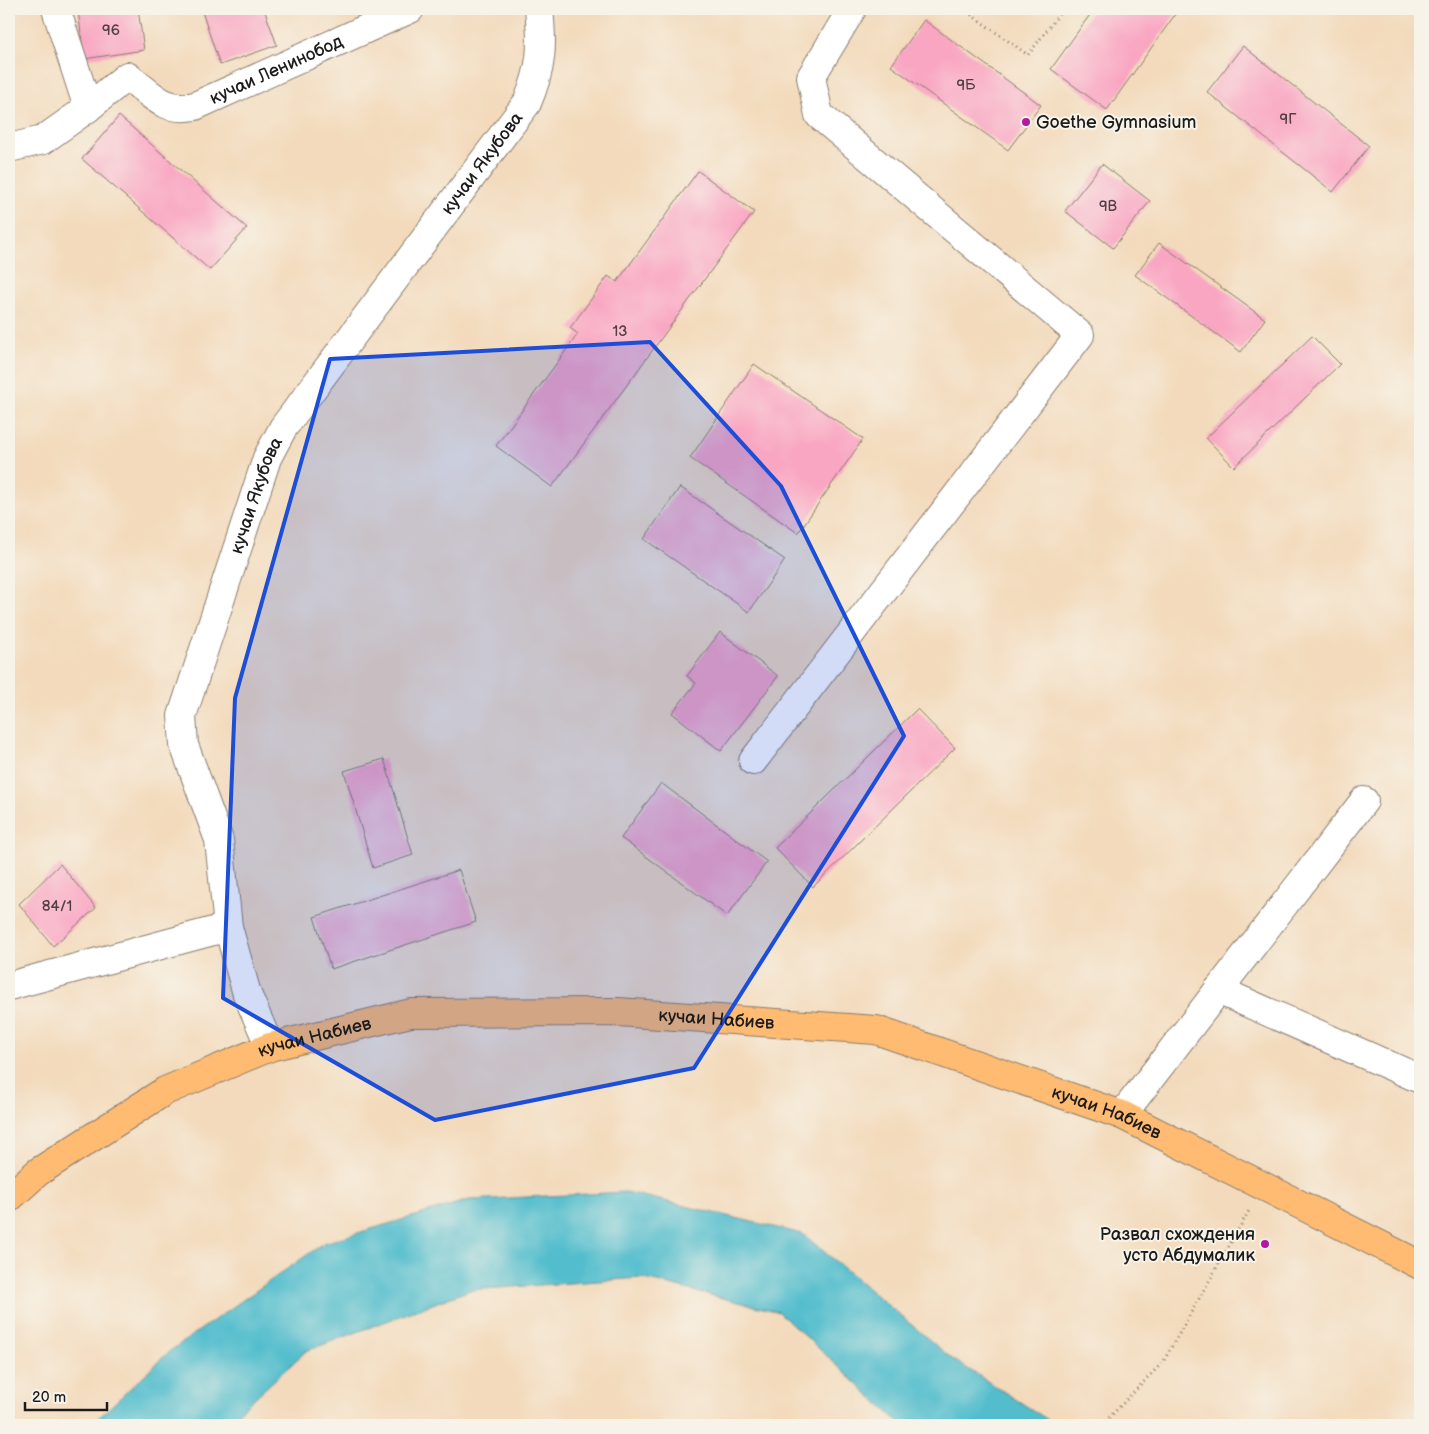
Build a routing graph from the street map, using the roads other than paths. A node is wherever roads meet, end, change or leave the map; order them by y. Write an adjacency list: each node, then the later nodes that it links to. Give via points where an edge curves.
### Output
1 (56, 9): 5 (street)
2 (410, 9): 5 (street, кучаи Ленинобод, via 195,106 179,109 165,105 127,76)
3 (539, 9): 9 (street, кучаи Якубова, via 543,40 538,77 527,103 282,428 267,458 182,716 184,745 219,840)
4 (852, 9): 7 (street, via 811,77 819,115 1080,335)
5 (88, 108): 6 (street, via 43,140)
6 (9, 148)
7 (753, 761)
8 (1364, 801): 11 (street)
9 (228, 927): 10 (street); 12 (street, кучаи Якубова, via 247,994)
10 (9, 986)
11 (1218, 990): 13 (street); 14 (street)
12 (270, 1047): 14 (main road, кучаи Набиев, via 411,1013 618,1012 876,1030); 15 (main road, кучаи Набиев, via 165,1091 38,1172)
13 (1420, 1079)
14 (1122, 1115): 16 (main road, кучаи Набиев)
15 (9, 1198)
16 (1420, 1265)

